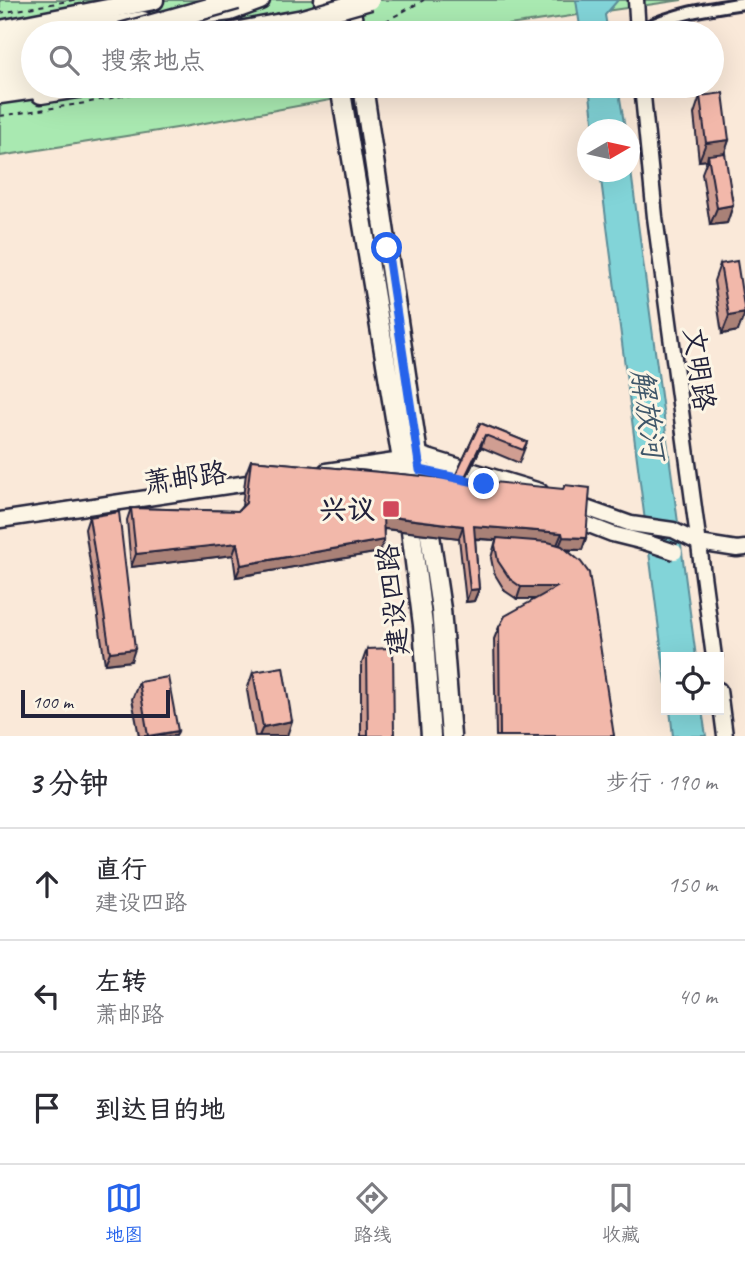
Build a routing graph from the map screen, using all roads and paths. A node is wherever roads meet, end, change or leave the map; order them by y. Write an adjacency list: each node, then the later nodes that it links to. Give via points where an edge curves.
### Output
1 (74, 0): 10 (path)
2 (154, 0): 11 (main road)
3 (237, 0): 13 (main road, bridge)
4 (260, 0): 12 (main road, via 230,11)
5 (349, 0): 18 (main road)
6 (370, 0): 15 (main road, bridge)
7 (424, 0): 19 (path)
8 (329, 2): 14 (main road); 16 (main road); 17 (main road)
9 (745, 3): 20 (street, via 688,11)
10 (0, 13)
11 (49, 21)
12 (154, 21)
13 (163, 21)
14 (285, 21)
15 (292, 21)
16 (309, 21)
17 (330, 21)
18 (353, 21)
19 (386, 21)
20 (660, 21)
21 (21, 26): 22 (main road)
22 (0, 30)
23 (21, 40): 24 (main road)
24 (0, 43)
25 (21, 52): 26 (main road)
26 (0, 55)
27 (21, 68): 28 (main road)
28 (0, 72)
29 (21, 84): 32 (main road)
30 (21, 90): 32 (main road)
31 (21, 91): 32 (main road)
32 (1, 93)
33 (111, 98): 37 (path)
34 (342, 98): 38 (main road, 建设四路)
35 (365, 98): 38 (main road, 建设四路)
36 (643, 98): 45 (street, 文明路)
37 (0, 116)
38 (411, 464): 39 (street); 40 (street); 41 (street); 45 (street, via 516,483 631,524 673,530); 49 (main road, 建设四路); 50 (main road, 建设四路, via 441,609)
39 (308, 474)
40 (321, 482)
41 (535, 504)
42 (560, 514): 45 (street, bridge, via 675,552)
43 (0, 520): 44 (street, 萧邮路, via 281,483)
44 (0, 528)
45 (699, 543): 46 (street); 47 (street, 文明路)
46 (745, 548)
47 (713, 652)
48 (722, 715): 51 (street)
49 (431, 736)
50 (451, 736)
51 (725, 736)

